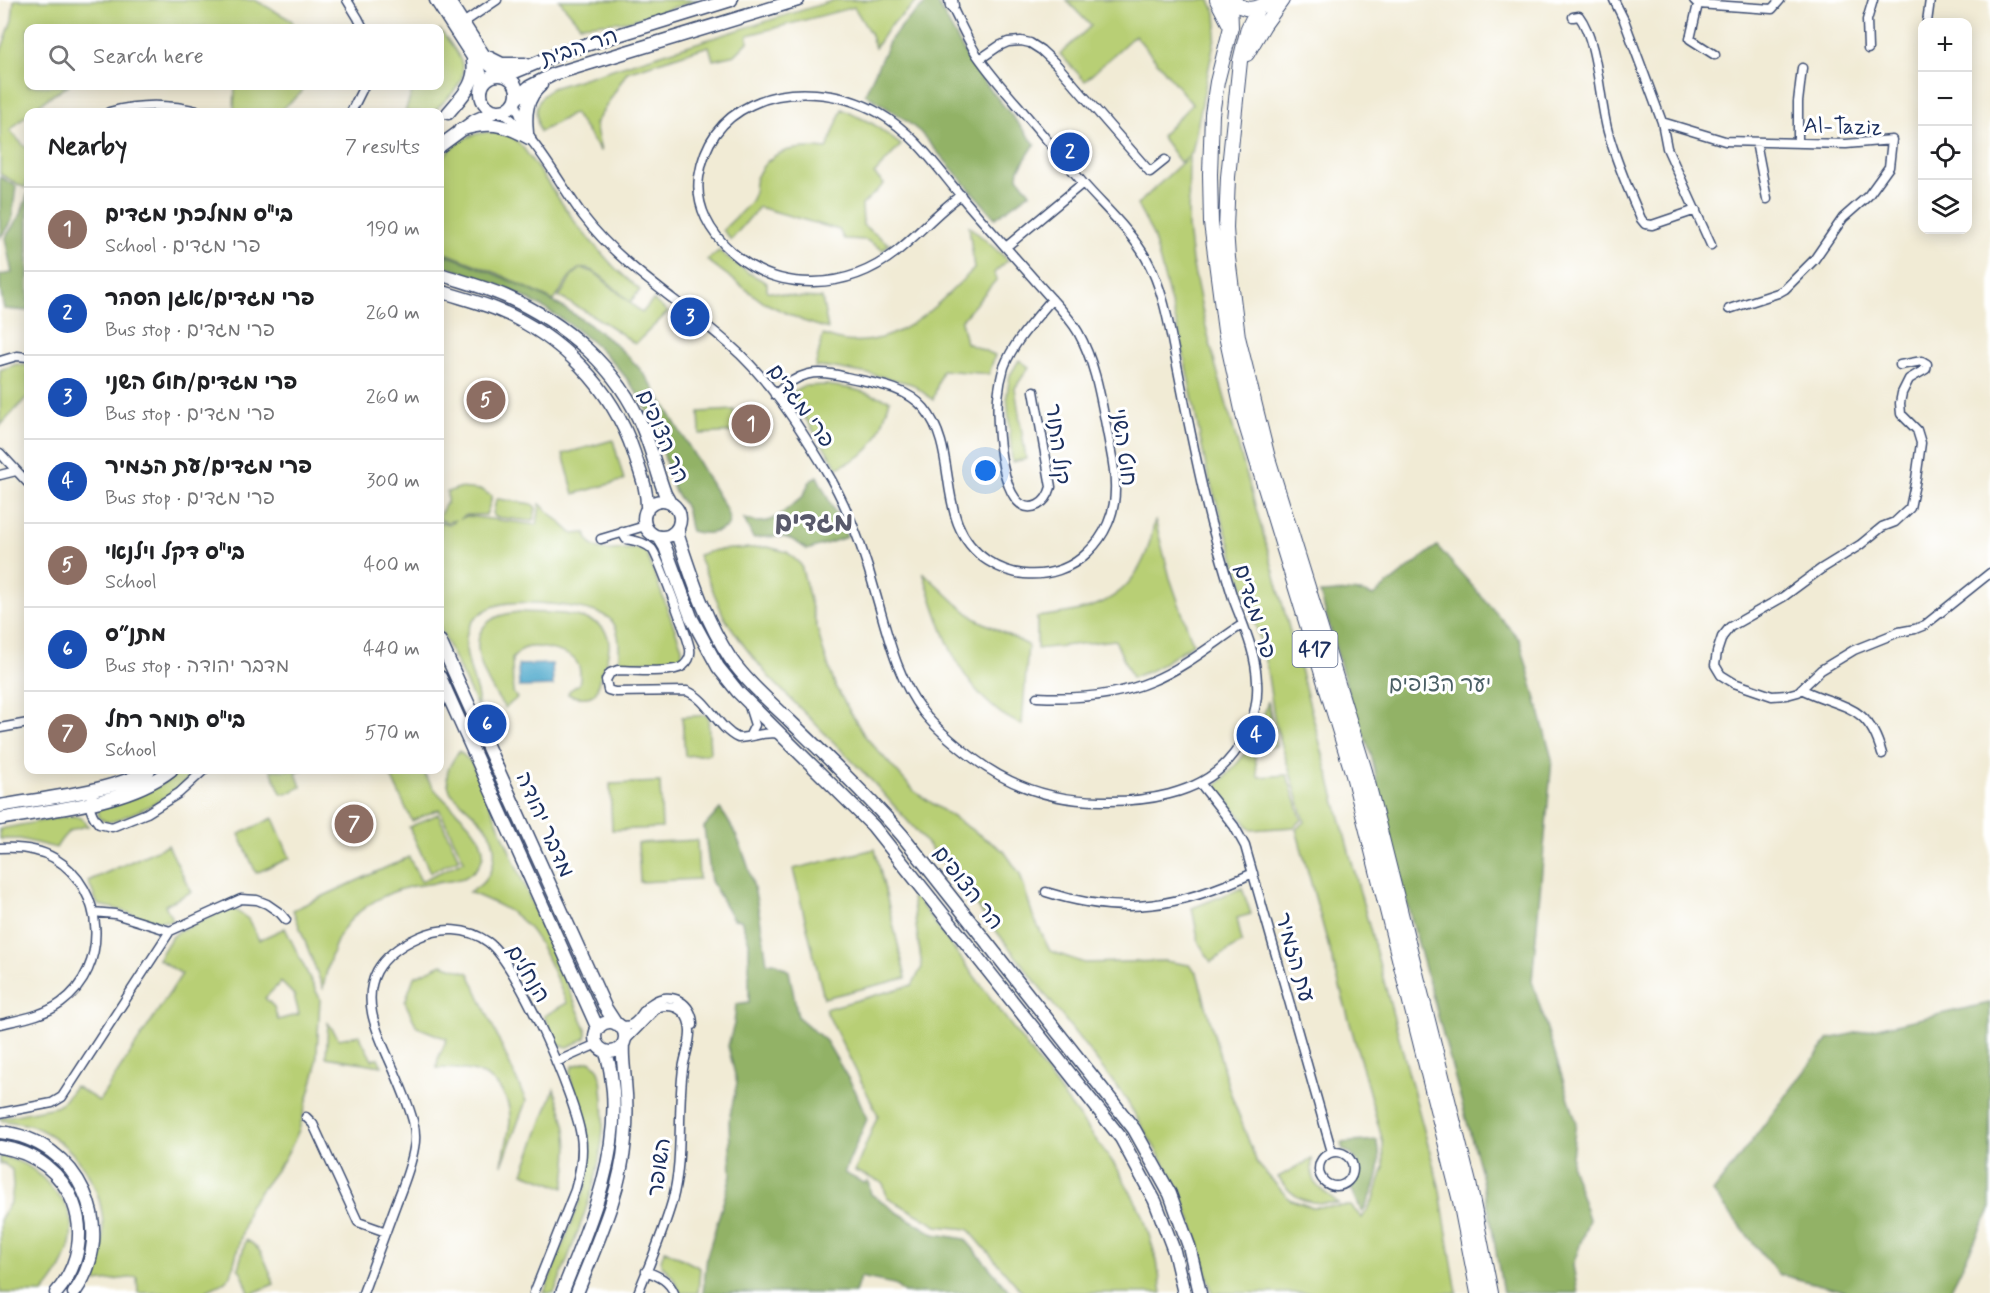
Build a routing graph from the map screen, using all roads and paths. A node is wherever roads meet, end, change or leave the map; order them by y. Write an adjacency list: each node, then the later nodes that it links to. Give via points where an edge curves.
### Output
1 (347, 0): 22 (street)
2 (436, 0): 25 (main road)
3 (448, 0): 21 (main road)
4 (497, 0): 21 (street)
5 (731, 0): 28 (main road, הר הבית)
6 (798, 0): 31 (main road, הר הבית)
7 (1217, 0): 23 (main road)
8 (1231, 0): 18 (main road, 417, via 1244,8); 23 (main road, 417)
9 (1270, 0): 18 (main road)
10 (1282, 0): 35 (main road, via 1248,52)
11 (1614, 0): 42 (street)
12 (1780, 0): 17 (street, via 1772,9)
13 (1873, 0): 24 (street)
14 (1930, 0): 20 (street)
15 (950, 2): 29 (street, פרי מגדים)
16 (1696, 2): 17 (street); 27 (street, via 1690,39)
17 (1723, 3)
18 (1258, 8): 35 (main road, 417, via 1246,36)
19 (1573, 16): 52 (street, via 1579,16 1583,22 1608,131 1641,219 1652,225)
20 (1928, 18)
21 (463, 23): 26 (main road)
22 (361, 24)
23 (1231, 27): 125 (main road, 417, via 1212,114 1210,190 1213,247 1229,356 1244,419 1353,775 1461,1201)
24 (1868, 49)
25 (470, 52): 33 (main road); 41 (main road, via 473,79)
26 (483, 54): 28 (main road, via 509,66); 32 (main road)
27 (1715, 55)
28 (547, 58): 32 (main road, הר הבית)
29 (980, 59): 48 (street, via 1008,42 1030,43 1056,64 1150,172); 49 (street, פרי מגדים)
30 (1802, 68): 47 (street)
31 (560, 72): 36 (main road, הר הבית, via 537,82); 44 (main road, via 530,99 526,110)
32 (503, 75): 33 (main road, via 491,76); 36 (main road, via 516,86)
33 (483, 85): 40 (main road, via 483,102); 41 (main road)
34 (362, 90): 39 (street)
35 (1236, 97): 126 (main road, 417, via 1226,228 1238,337 1268,458 1365,771 1469,1183)
36 (516, 100): 40 (main road, via 509,108); 44 (street, פרי מגדים)
37 (130, 108): 38 (street)
38 (178, 108)
39 (353, 108)
40 (497, 111): 43 (main road); 44 (street, פרי מגדים, via 509,116)
41 (444, 116)
42 (1662, 122): 46 (street, Al-Taziz, via 1725,141); 52 (street, via 1668,148)
43 (459, 131): 44 (main road, via 499,125); 45 (main road)
44 (530, 138): 63 (street, פרי מגדים, via 585,219 612,248 730,345)
45 (444, 142)
46 (1756, 142): 47 (street, Al-Taziz); 51 (street)
47 (1798, 143): 58 (street, Al-Taziz, via 1892,140 1889,167 1868,196 1842,218 1814,260 1785,289)
48 (1165, 160)
49 (1083, 183): 54 (street); 76 (street, פרי מגדים, via 1140,248 1160,289 1204,496)
50 (961, 195): 50 (street, חוט השני, via 917,143 880,114 837,98 805,93 756,102 731,117 710,141 698,182 705,219 722,243 762,273 805,282 851,276 876,265); 54 (street, חוט השני)
51 (1767, 199)
52 (1696, 210): 53 (street)
53 (1711, 245)
54 (1005, 246): 57 (street, חוט השני)
55 (444, 275): 68 (main road, הר הצופים, via 530,308 588,351 616,381 632,406)
56 (444, 292): 69 (main road, הר הצופים, via 522,322 563,350 592,377 613,405 628,435 646,489)
57 (1052, 299): 62 (street, קול התור, via 1011,353 998,399 1004,471 1018,501 1030,507 1044,501 1051,487); 63 (street, חוט השני, via 1076,329 1091,360 1115,473 1107,528 1077,562 1065,568 1020,574 993,564 973,549 955,519 939,434 917,401 905,393 820,372 797,378)
58 (1729, 309)
59 (24, 357): 60 (street)
60 (0, 361)
61 (1900, 365): 79 (street, via 1922,361 1927,364 1926,369 1909,379 1900,403 1901,414 1917,430 1921,443 1910,508 1860,546 1730,627 1717,652 1715,665 1721,675 1734,683 1772,696 1787,696)
62 (1034, 391)
63 (775, 395): 90 (street, פרי מגדים, via 827,471 854,525 902,677 922,711 946,736 997,774 1062,798 1135,799 1176,792)
64 (0, 453): 65 (street)
65 (16, 471): 66 (street); 67 (street)
66 (0, 475)
67 (24, 479)
68 (670, 503): 69 (main road, via 657,502); 71 (main road, via 679,512)
69 (647, 510): 70 (main road)
70 (645, 526): 72 (street); 73 (main road)
71 (678, 529): 73 (main road); 124 (main road, הר הצופים, via 696,591 731,658 902,835 1134,1129 1170,1194 1189,1246)
72 (622, 532): 74 (street); 85 (street, via 626,539 652,549 690,654 685,664 674,669 610,673 606,680 608,690 687,691 702,701 734,736)
73 (659, 537): 81 (main road, הר הצופים, via 699,635 718,667)
74 (601, 539)
75 (1990, 573): 79 (street, via 1925,626 1854,650 1821,670)
76 (1243, 624): 80 (street, via 1152,681 1087,696); 90 (street, פרי מגדים, via 1254,656 1258,687 1251,723 1233,756)
77 (444, 650): 102 (main road, מדבר יהודה, via 605,1006)
78 (444, 686): 103 (main road, מדבר יהודה)
79 (1801, 689): 86 (street, via 1850,707 1867,721)
80 (1037, 697)
81 (747, 700): 84 (main road, הר הצופים); 85 (street, via 755,725)
82 (24, 724): 83 (street)
83 (0, 728)
84 (781, 735): 85 (street); 123 (main road, הר הצופים, via 890,845 1121,1138 1155,1201 1174,1251)
85 (748, 736)
86 (1882, 754)
87 (141, 774): 91 (main road)
88 (165, 774): 92 (main road, via 132,791)
89 (200, 774): 92 (street, via 166,802 112,827 99,824)
90 (1200, 783): 96 (street, עת הזמיר, via 1234,826)
91 (101, 787): 92 (street, via 91,795); 93 (main road)
92 (89, 803): 94 (main road)
93 (0, 806)
94 (0, 819)
95 (0, 848): 98 (street, via 37,851 52,857 74,875)
96 (1253, 873): 97 (street, via 1207,893 1151,906 1082,903); 112 (street, עת הזמיר)
97 (1046, 892)
98 (93, 912): 100 (street, via 115,914); 101 (street, via 94,952 78,987 47,1011)
99 (286, 920): 100 (street, via 267,904 241,899)
100 (170, 931): 108 (street, via 62,1097 52,1103)
101 (0, 1024)
102 (617, 1024): 103 (main road, via 608,1023); 104 (street, השופר, via 633,1024 650,1004 672,999 684,1004 692,1014); 105 (main road, via 625,1034)
103 (598, 1029): 106 (main road, via 596,1038)
104 (689, 1040): 105 (street, השופר, via 688,1018 677,1007 665,1006 654,1010); 114 (street, השופר, via 682,1077 677,1181)
105 (623, 1043): 106 (main road, via 614,1051); 120 (main road, via 627,1105 620,1172)
106 (601, 1047): 107 (street); 119 (main road, via 610,1064 612,1142 597,1204)
107 (556, 1062): 113 (street, הנחלים, via 517,982 488,942 471,933 436,931 409,941 387,958 370,992 372,1016 413,1121 415,1139); 118 (street, הנחלים, via 576,1114 582,1156 575,1190)
108 (0, 1113)
109 (306, 1117): 113 (street, via 313,1124 358,1222)
110 (0, 1132): 116 (main road, via 34,1141 55,1155 77,1178 88,1199 94,1229 92,1251 85,1275)
111 (0, 1147): 115 (main road, via 19,1150 46,1166 60,1179 74,1204 80,1229 78,1248 72,1269)
112 (1332, 1152): 112 (street, via 1322,1158 1318,1170 1323,1181 1333,1187 1344,1185 1353,1176 1353,1164 1342,1153)
113 (386, 1232): 117 (street, הנחלים)
114 (646, 1271): 121 (street, השופר); 122 (street, via 667,1282)
115 (56, 1293)
116 (74, 1293)
117 (363, 1293)
118 (534, 1293)
119 (562, 1293)
120 (577, 1293)
121 (638, 1293)
122 (674, 1293)
123 (1184, 1293)
124 (1200, 1293)
125 (1478, 1293)
126 (1491, 1293)

